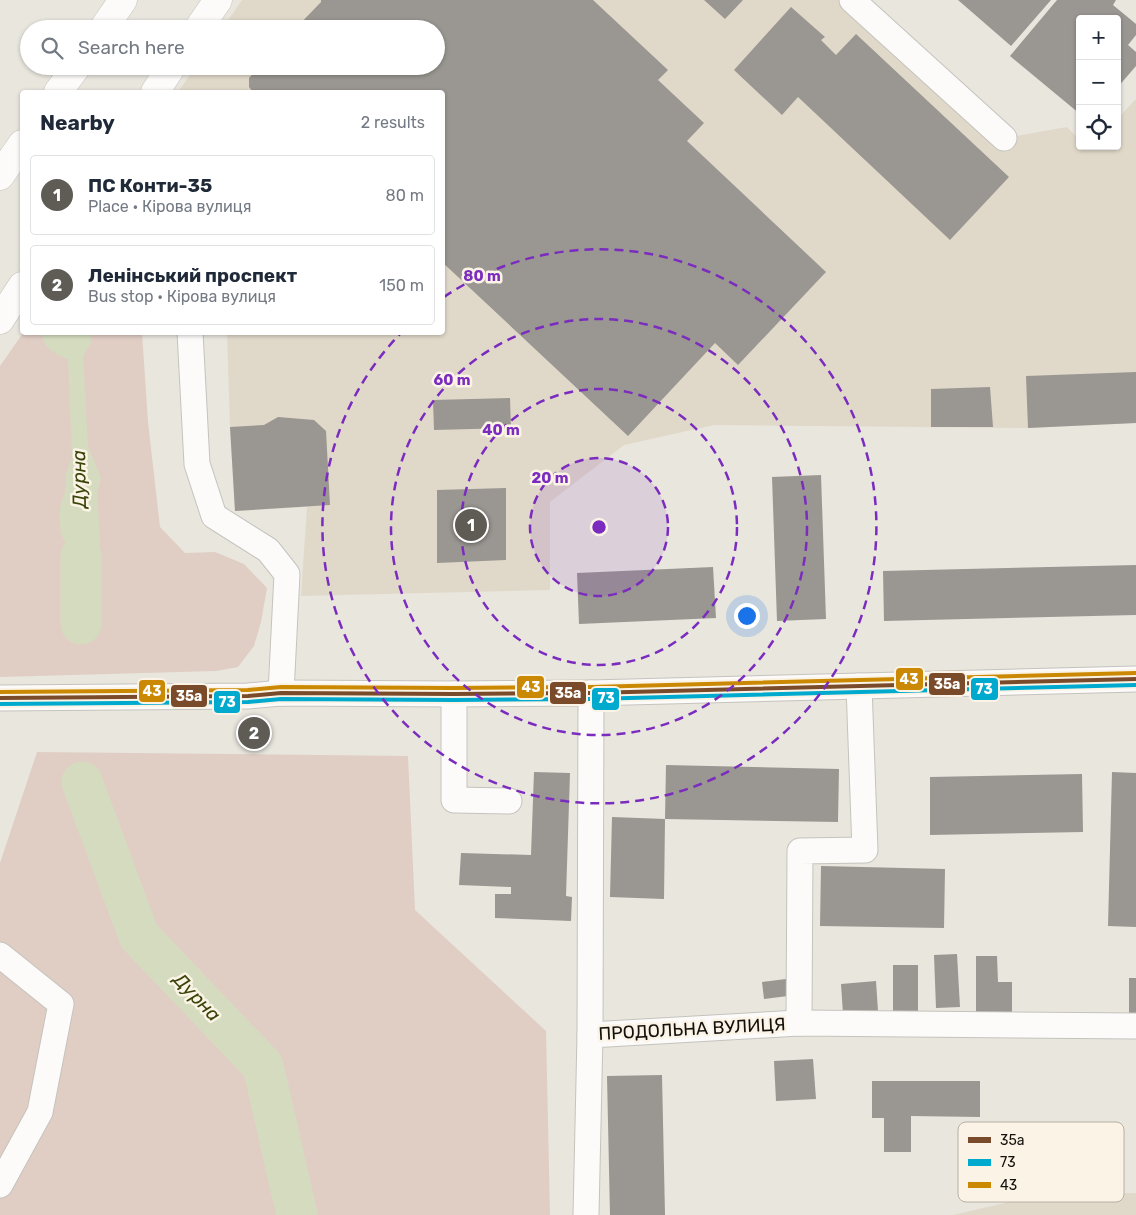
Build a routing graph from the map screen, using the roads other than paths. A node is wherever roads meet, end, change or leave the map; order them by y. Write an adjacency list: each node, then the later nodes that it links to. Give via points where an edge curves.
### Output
1 (123, 0): 4 (main road)
2 (218, 0): 5 (main road)
3 (852, 0): 10 (street)
4 (109, 20)
5 (204, 20)
6 (70, 75): 8 (main road)
7 (166, 75): 9 (main road)
8 (59, 90)
9 (156, 90)
10 (1004, 138)
11 (20, 147): 12 (main road)
12 (0, 176)
13 (20, 289): 14 (main road)
14 (0, 320)
15 (190, 335): 19 (street, via 197,464 214,516 268,550 287,574)
16 (1136, 679): 17 (street)
17 (859, 686): 18 (street); 24 (street, via 865,850 800,851)
18 (592, 693): 20 (street); 26 (street, ПРОДОЛЬНА ВУЛИЦЯ)
19 (281, 694): 20 (street); 21 (street)
20 (454, 694): 22 (street, via 454,800)
21 (0, 698)
22 (509, 801)
23 (0, 955): 27 (street, via 61,1004 40,1112)
24 (800, 1023): 25 (street, ПРОДОЛЬНА ВУЛИЦЯ); 26 (street, ПРОДОЛЬНА ВУЛИЦЯ)
25 (1136, 1026)
26 (590, 1035): 28 (street)
27 (0, 1185)
28 (586, 1215)

